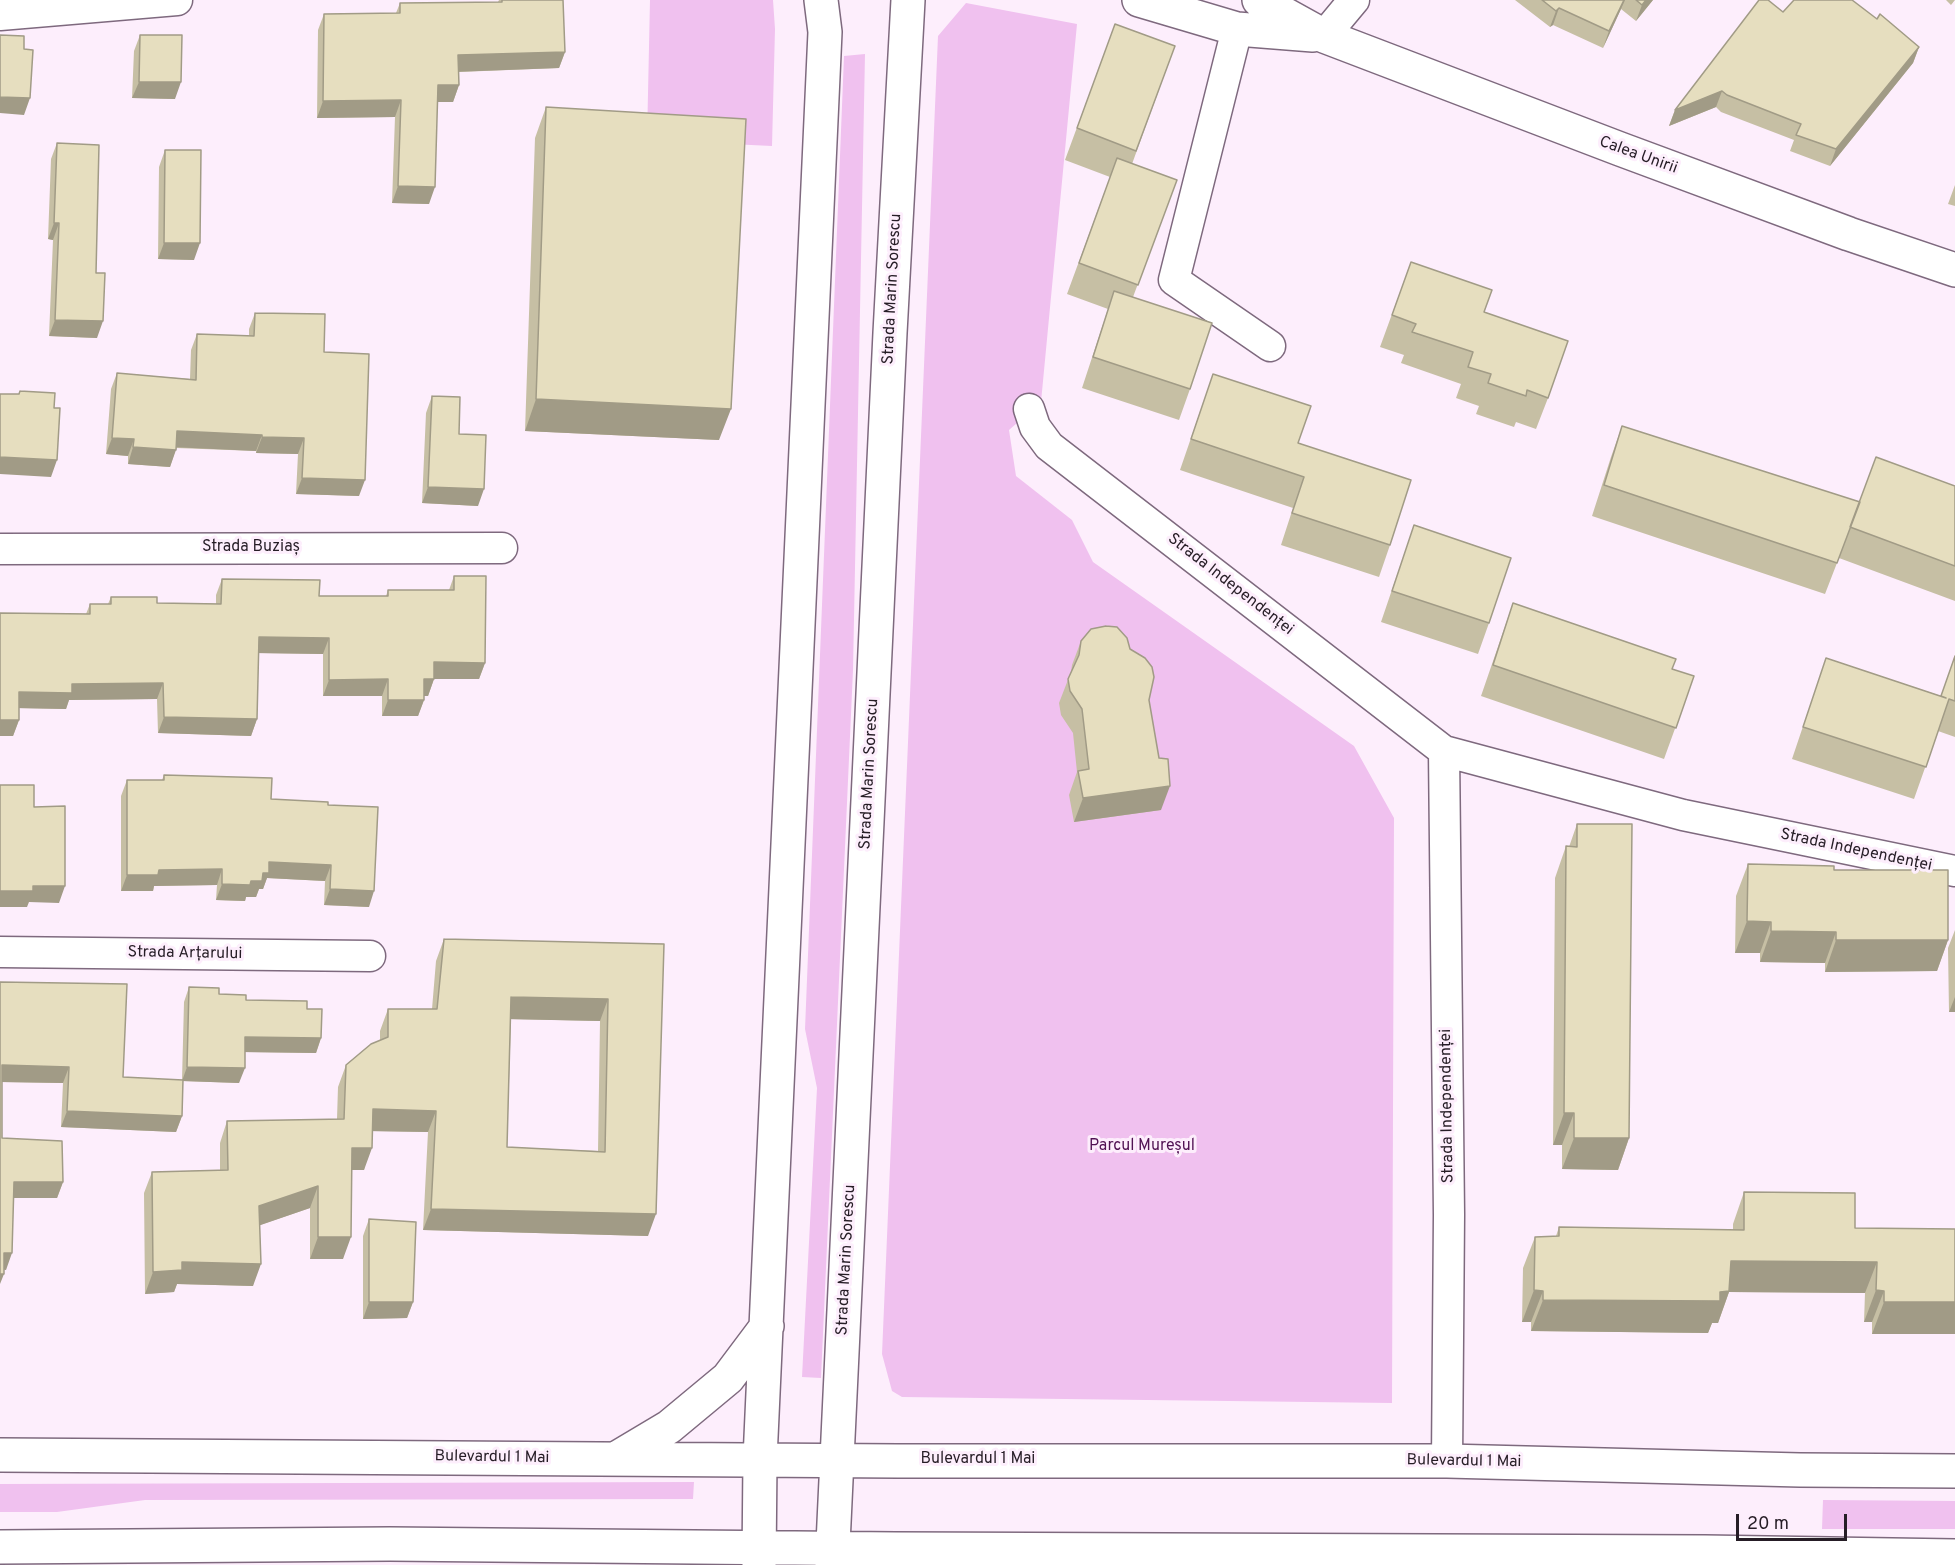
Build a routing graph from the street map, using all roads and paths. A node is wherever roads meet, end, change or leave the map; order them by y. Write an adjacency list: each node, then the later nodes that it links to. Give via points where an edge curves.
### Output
1 (177, 0): 7 (street)
2 (821, 0): 19 (main road, via 824,44)
3 (908, 0): 23 (main road, Strada Marin Sorescu)
4 (1139, 0): 8 (main road, Calea Unirii)
5 (1259, 0): 9 (main road, Calea Unirii)
6 (1354, 0): 9 (street)
7 (0, 15)
8 (1237, 29): 9 (main road, Calea Unirii); 11 (street, via 1174,280)
9 (1324, 36): 10 (main road, Calea Unirii, via 1652,161)
10 (1955, 270)
11 (1270, 346)
12 (1029, 410): 15 (street, Strada Independenței, via 1035,427 1049,446)
13 (502, 548): 14 (street, Strada Buziaș)
14 (0, 549)
15 (1444, 751): 16 (street, Strada Independenței, via 1683,815); 24 (street, Strada Independenței, via 1449,1215)
16 (1955, 871)
17 (0, 952): 18 (street, Strada Arțarului)
18 (370, 956)
19 (767, 1326): 21 (main road, via 728,1378 669,1427); 22 (main road)
20 (0, 1455): 21 (main road, Bulevardul 1 Mai)
21 (615, 1459): 22 (main road, Bulevardul 1 Mai)
22 (760, 1459): 23 (main road, Bulevardul 1 Mai); 29 (main road)
23 (836, 1460): 24 (main road, Bulevardul 1 Mai); 30 (main road, Strada Marin Sorescu)
24 (1447, 1461): 25 (main road, Bulevardul 1 Mai)
25 (1955, 1471)
26 (0, 1547): 27 (main road)
27 (460, 1555): 29 (main road)
28 (1955, 1556): 30 (main road, via 1705,1552)
29 (758, 1557): 30 (main road)
30 (832, 1557)

